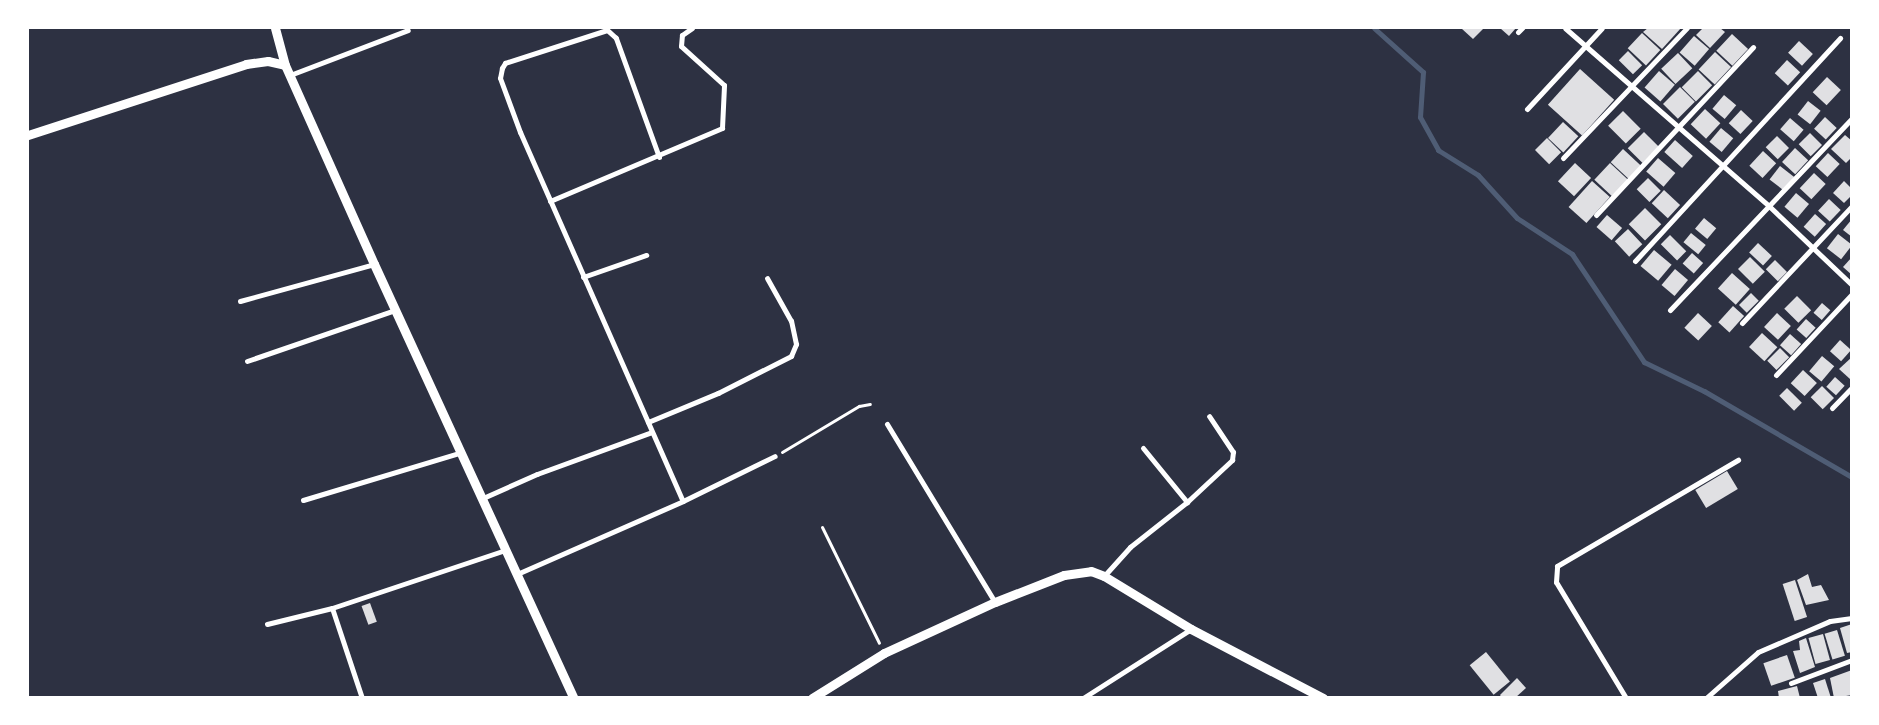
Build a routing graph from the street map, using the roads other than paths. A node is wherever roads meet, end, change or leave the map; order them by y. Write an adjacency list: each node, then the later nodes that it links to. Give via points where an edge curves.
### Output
1 (276, 28): 10 (street)
2 (692, 28): 17 (street, via 682,35 681,46 724,85 724,123 719,131)
3 (1566, 28): 8 (street)
4 (1602, 28): 8 (street)
5 (1687, 28): 12 (street)
6 (408, 30): 11 (street)
7 (1840, 38): 19 (street)
8 (1586, 46): 12 (street); 13 (street)
9 (1753, 47): 15 (street)
10 (285, 65): 11 (street); 16 (street, via 268,61 246,64)
11 (290, 75): 27 (street)
12 (1631, 86): 15 (street); 18 (street)
13 (1527, 109)
14 (1852, 118): 21 (street)
15 (1680, 127): 19 (street); 23 (street)
16 (28, 134)
17 (659, 157): 20 (street); 20 (street, via 616,38 607,30 505,63 501,72 502,85)
18 (1563, 158)
19 (1724, 166): 21 (street); 26 (street)
20 (550, 201): 28 (street)
21 (1770, 206): 24 (street); 34 (street)
22 (1852, 206): 24 (street)
23 (1596, 215)
24 (1813, 248): 30 (street); 35 (street)
25 (646, 255): 28 (street)
26 (1635, 261)
27 (374, 264): 32 (street); 33 (street)
28 (583, 277): 41 (street)
29 (767, 278): 41 (street, via 791,321 796,344 791,356 718,393)
30 (1852, 285)
31 (1852, 294): 37 (street)
32 (240, 301)
33 (396, 310): 36 (street); 45 (street)
34 (1670, 310)
35 (1742, 323)
36 (247, 361)
37 (1776, 376)
38 (1852, 387): 39 (street)
39 (1832, 408)
40 (1209, 416): 51 (street, via 1233,452 1233,458)
41 (648, 422): 43 (street)
42 (887, 424): 55 (street)
43 (652, 432): 48 (street, via 537,474); 50 (street)
44 (1143, 448): 51 (street)
45 (462, 452): 48 (street); 49 (street)
46 (775, 456): 50 (street)
47 (1738, 460): 63 (street, via 1557,566 1556,582)
48 (483, 498): 52 (street)
49 (303, 500)
50 (683, 501): 53 (street)
51 (1187, 502): 54 (street, via 1130,547)
52 (505, 550): 53 (street); 56 (street)
53 (518, 574): 65 (street)
54 (1104, 576): 55 (street, via 1091,571 1064,575); 59 (street)
55 (995, 602): 62 (street, via 884,653)
56 (332, 608): 58 (street); 64 (street)
57 (1852, 618): 68 (street, via 1830,621 1758,652)
58 (267, 624)
59 (1191, 629): 66 (street); 67 (street)
60 (1852, 660): 61 (street)
61 (1790, 683)
62 (818, 696)
63 (1626, 697)
64 (362, 698)
65 (574, 698)
66 (1083, 698)
67 (1323, 698)
68 (1706, 698)

